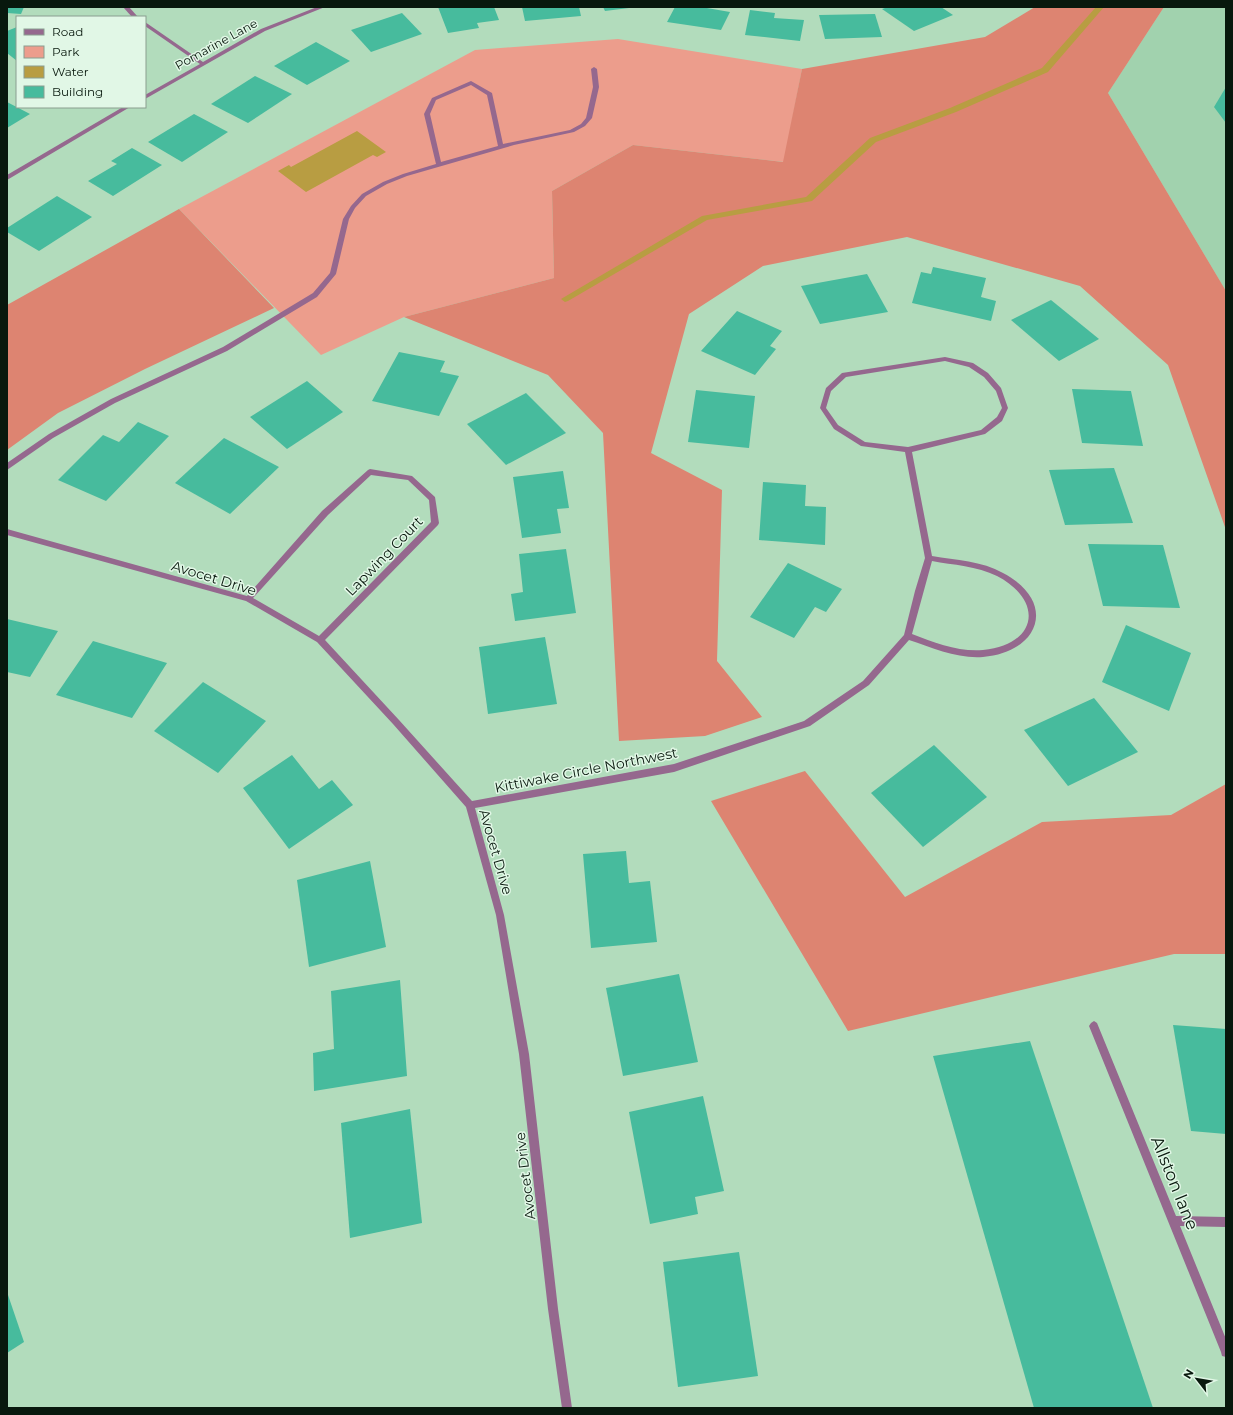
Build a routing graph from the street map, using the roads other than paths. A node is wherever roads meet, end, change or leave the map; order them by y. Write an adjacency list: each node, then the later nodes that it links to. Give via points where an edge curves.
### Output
1 (126, 7): 3 (street)
2 (322, 7): 5 (street, Pomarine Lane, via 263,30)
3 (134, 16)
4 (146, 25): 5 (street)
5 (202, 63): 7 (street, Pomarine Lane)
6 (594, 69): 9 (street, via 596,87 589,118 583,125 572,131)
7 (146, 96)
8 (125, 108): 11 (street)
9 (501, 146): 10 (street); 10 (street, via 490,94 471,83 434,99 428,114)
10 (439, 165): 13 (street, via 385,183 364,195 346,219 333,274 315,295 225,349 113,401 51,436)
11 (7, 178)
12 (908, 450): 12 (street, via 982,432 1000,419 1005,408 999,390 986,375 971,365 945,360 844,375 828,390 823,408 836,427 863,444); 15 (street, Kittiwake Circle Northwest)
13 (7, 467)
14 (7, 532): 16 (street, Avocet Drive)
15 (929, 558): 17 (street, Kittiwake Circle Northwest, via 918,591); 17 (street, via 992,571 1014,583 1028,600 1033,616 1029,630 1017,642 994,652 964,653 936,647)
16 (248, 599): 18 (street, Avocet Drive); 18 (street, Lapwing Court, via 324,513 370,472 410,478 432,498 435,523)
17 (908, 636): 19 (street, Kittiwake Circle Northwest, via 866,683 807,724 674,768)
18 (320, 640): 19 (street, Avocet Drive)
19 (470, 805): 24 (street, Avocet Drive, via 500,915 524,1054)
20 (1094, 1026): 21 (street, Allston lane)
21 (1173, 1221): 22 (street); 23 (street, Allston lane)
22 (1226, 1222)
23 (1226, 1352)
24 (567, 1408)

